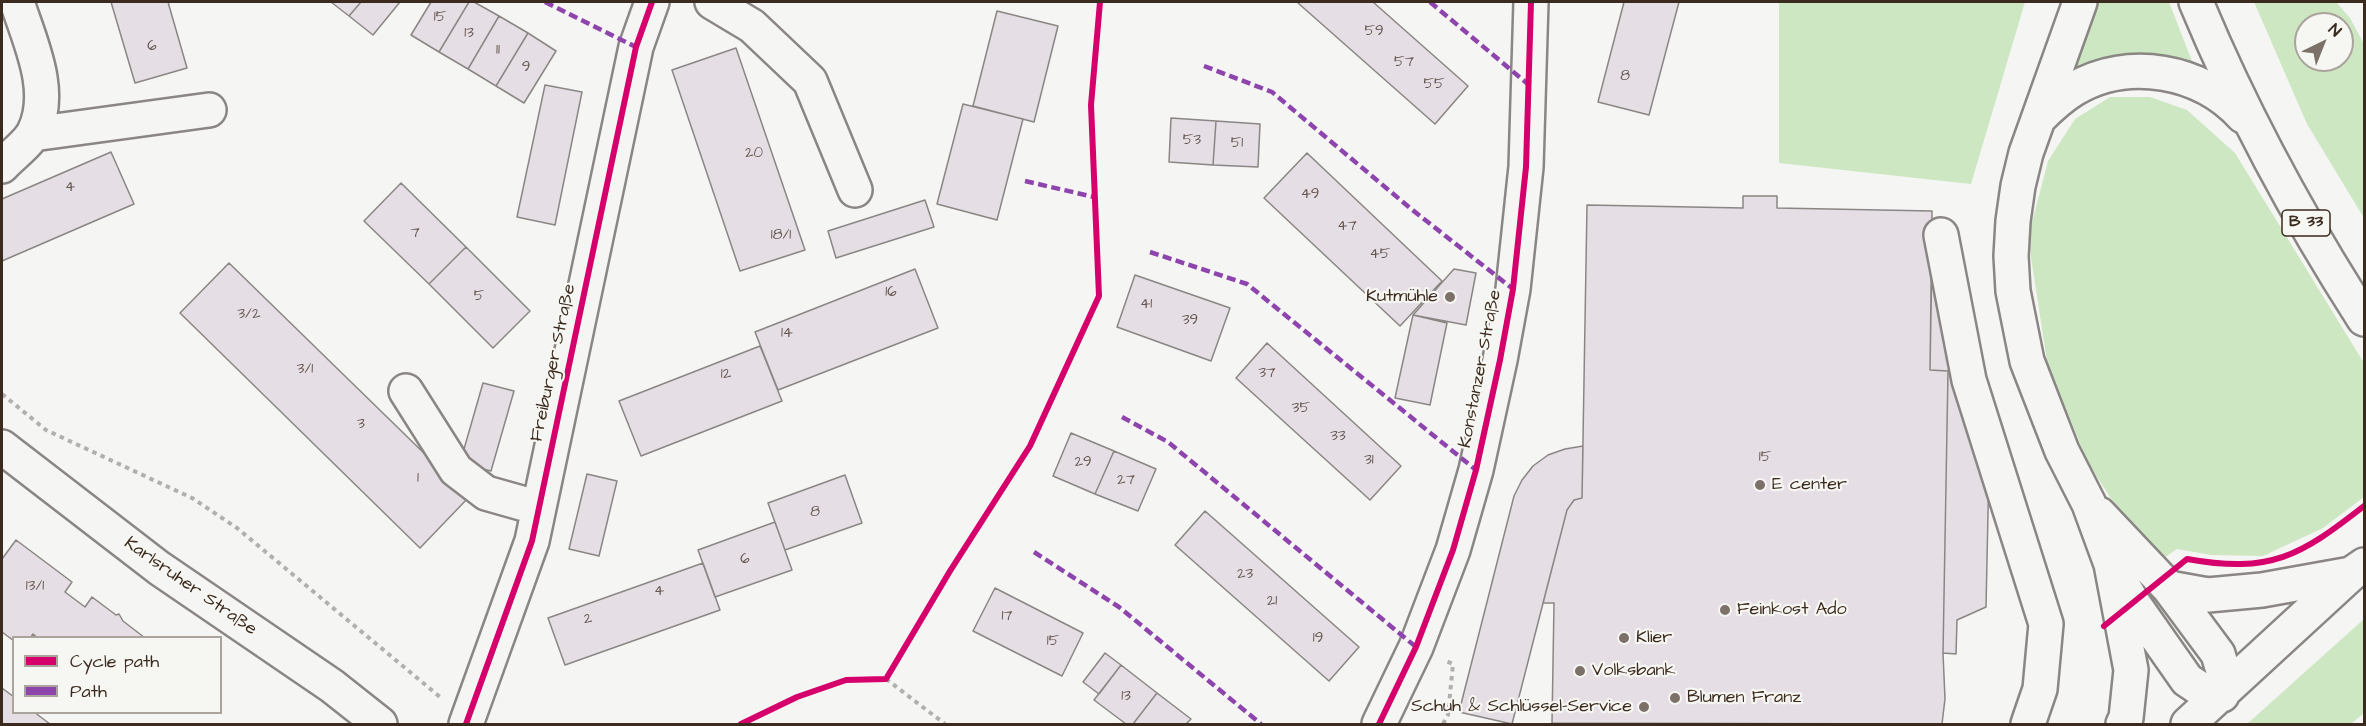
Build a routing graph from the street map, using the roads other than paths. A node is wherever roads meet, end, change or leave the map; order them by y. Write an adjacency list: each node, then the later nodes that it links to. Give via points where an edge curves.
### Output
1 (17, 2): 10 (main road, via 38,67 43,105)
2 (652, 2): 18 (main road, Freiburger Straße, via 636,47)
3 (712, 2): 12 (main road, via 752,26 810,81)
4 (1531, 2): 25 (main road, Konstanzer Straße, via 1526,166 1513,289 1502,350 1473,482 1453,550 1416,647)
5 (2079, 2): 8 (main road)
6 (2196, 2): 9 (main road, B 33)
7 (209, 110): 10 (main road)
8 (2038, 120): 9 (main road, via 2076,88 2114,74 2147,71 2194,81 2229,103); 17 (main road, via 2026,153 2013,220 2013,291 2027,361 2062,452)
9 (2252, 126): 14 (main road, B 33)
10 (33, 134): 11 (main road)
11 (2, 166)
12 (855, 190)
13 (1941, 236): 26 (main road, via 1969,380 2046,624 2040,688)
14 (2364, 319)
15 (406, 391): 18 (main road, via 456,470 486,494)
16 (2, 447): 24 (main road, Karlsruher Straße, via 159,568 332,686)
17 (2089, 504): 19 (main road); 21 (main road)
18 (539, 508): 23 (main road, Freiburger Straße, via 532,541)
19 (2111, 564): 22 (main road, via 2187,680 2205,692); 27 (main road, via 2131,670)
20 (2358, 569): 21 (main road, via 2262,590 2208,595); 22 (main road)
21 (2169, 588): 22 (main road, via 2218,654 2224,674)
22 (2222, 695): 28 (main road)
23 (467, 722)
24 (380, 724)
25 (1379, 724)
26 (2028, 724)
27 (2123, 724)
28 (2188, 724)

